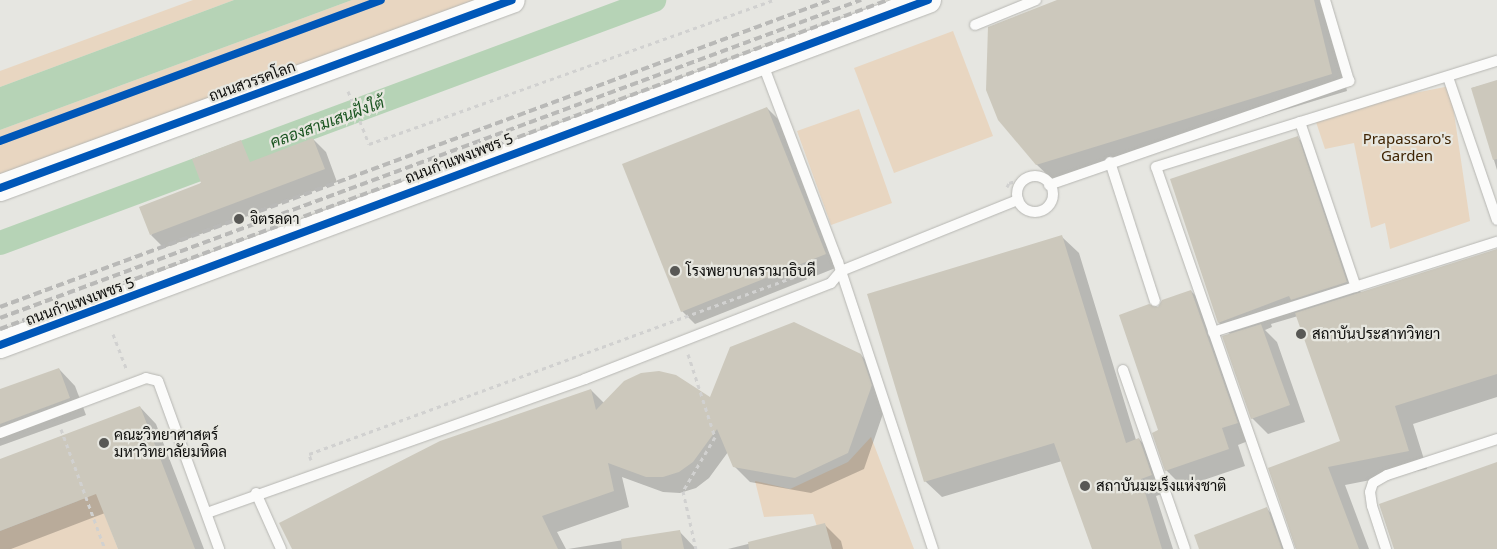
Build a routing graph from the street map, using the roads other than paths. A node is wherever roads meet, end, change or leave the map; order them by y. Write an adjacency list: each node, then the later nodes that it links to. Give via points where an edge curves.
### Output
1 (512, 0): 12 (street, ถนนสวรรคโลก)
2 (928, 0): 7 (street, ถนนกำแพงเพชร 5)
3 (1036, 0): 5 (lane)
4 (1325, 0): 10 (lane, via 1349,81)
5 (975, 25)
6 (1497, 61): 8 (lane)
7 (762, 62): 16 (lane); 20 (street, ถนนกำแพงเพชร 5)
8 (1448, 77): 9 (lane); 14 (lane)
9 (1300, 122): 17 (lane); 19 (lane, via 1156,168)
10 (1110, 162): 11 (lane); 18 (lane)
11 (1049, 185): 13 (lane, via 1040,178 1029,178 1018,189); 13 (lane, via 1051,201 1043,210 1031,212)
12 (0, 188)
13 (1018, 200): 16 (lane)
14 (1497, 220)
15 (1497, 242): 17 (lane)
16 (839, 266): 24 (lane, via 831,283 683,341); 28 (lane)
17 (1356, 287): 19 (lane)
18 (1155, 301)
19 (1213, 332): 30 (lane)
20 (0, 345)
21 (1123, 370): 29 (lane)
22 (0, 433): 25 (lane, via 146,378 158,381)
23 (1497, 438): 31 (lane, via 1386,475 1373,483 1370,492 1372,506)
24 (256, 494): 25 (lane); 27 (lane)
25 (207, 513): 26 (lane)
26 (220, 549)
27 (281, 549)
28 (933, 549)
29 (1185, 549)
30 (1289, 549)
31 (1386, 549)

